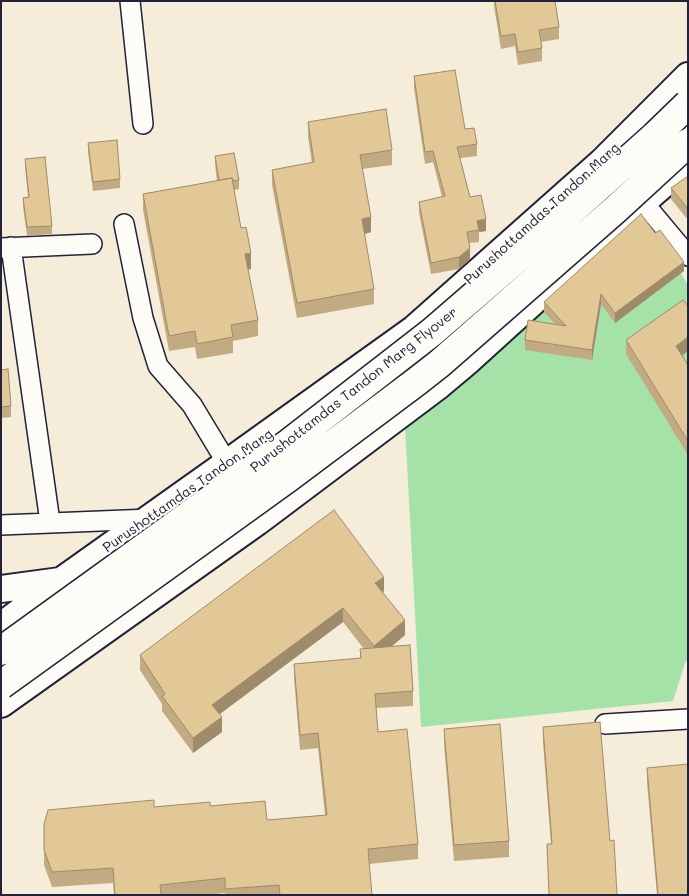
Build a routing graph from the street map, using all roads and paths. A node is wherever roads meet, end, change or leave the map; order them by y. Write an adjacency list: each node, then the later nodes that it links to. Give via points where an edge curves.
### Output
1 (130, 1): 4 (street)
2 (688, 76): 6 (main road, Purushottamdas Tandon Marg)
3 (688, 104): 20 (main road, Purushottamdas Tandon Marg Flyover, bridge, via 432,332 288,443)
4 (143, 124)
5 (688, 143): 21 (main road, Purushottamdas Tandon Marg Flyover, bridge, via 424,376)
6 (602, 162): 8 (street); 13 (main road, Purushottamdas Tandon Marg, via 414,329)
7 (688, 163): 8 (main road)
8 (643, 202): 12 (street); 22 (main road, via 438,386 257,522)
9 (124, 224): 13 (street, via 143,318 158,366 192,404)
10 (92, 244): 11 (street)
11 (6, 248): 15 (street)
12 (688, 256)
13 (227, 464): 14 (main road, Purushottamdas Tandon Marg)
14 (150, 519): 15 (street); 17 (main road, Purushottamdas Tandon Marg)
15 (50, 522): 16 (street)
16 (1, 525)
17 (61, 581): 18 (main road); 19 (main road, Purushottamdas Tandon Marg)
18 (1, 589)
19 (1, 626)
20 (1, 651)
21 (1, 684)
22 (1, 704)
23 (688, 720): 24 (street)
24 (605, 724)

